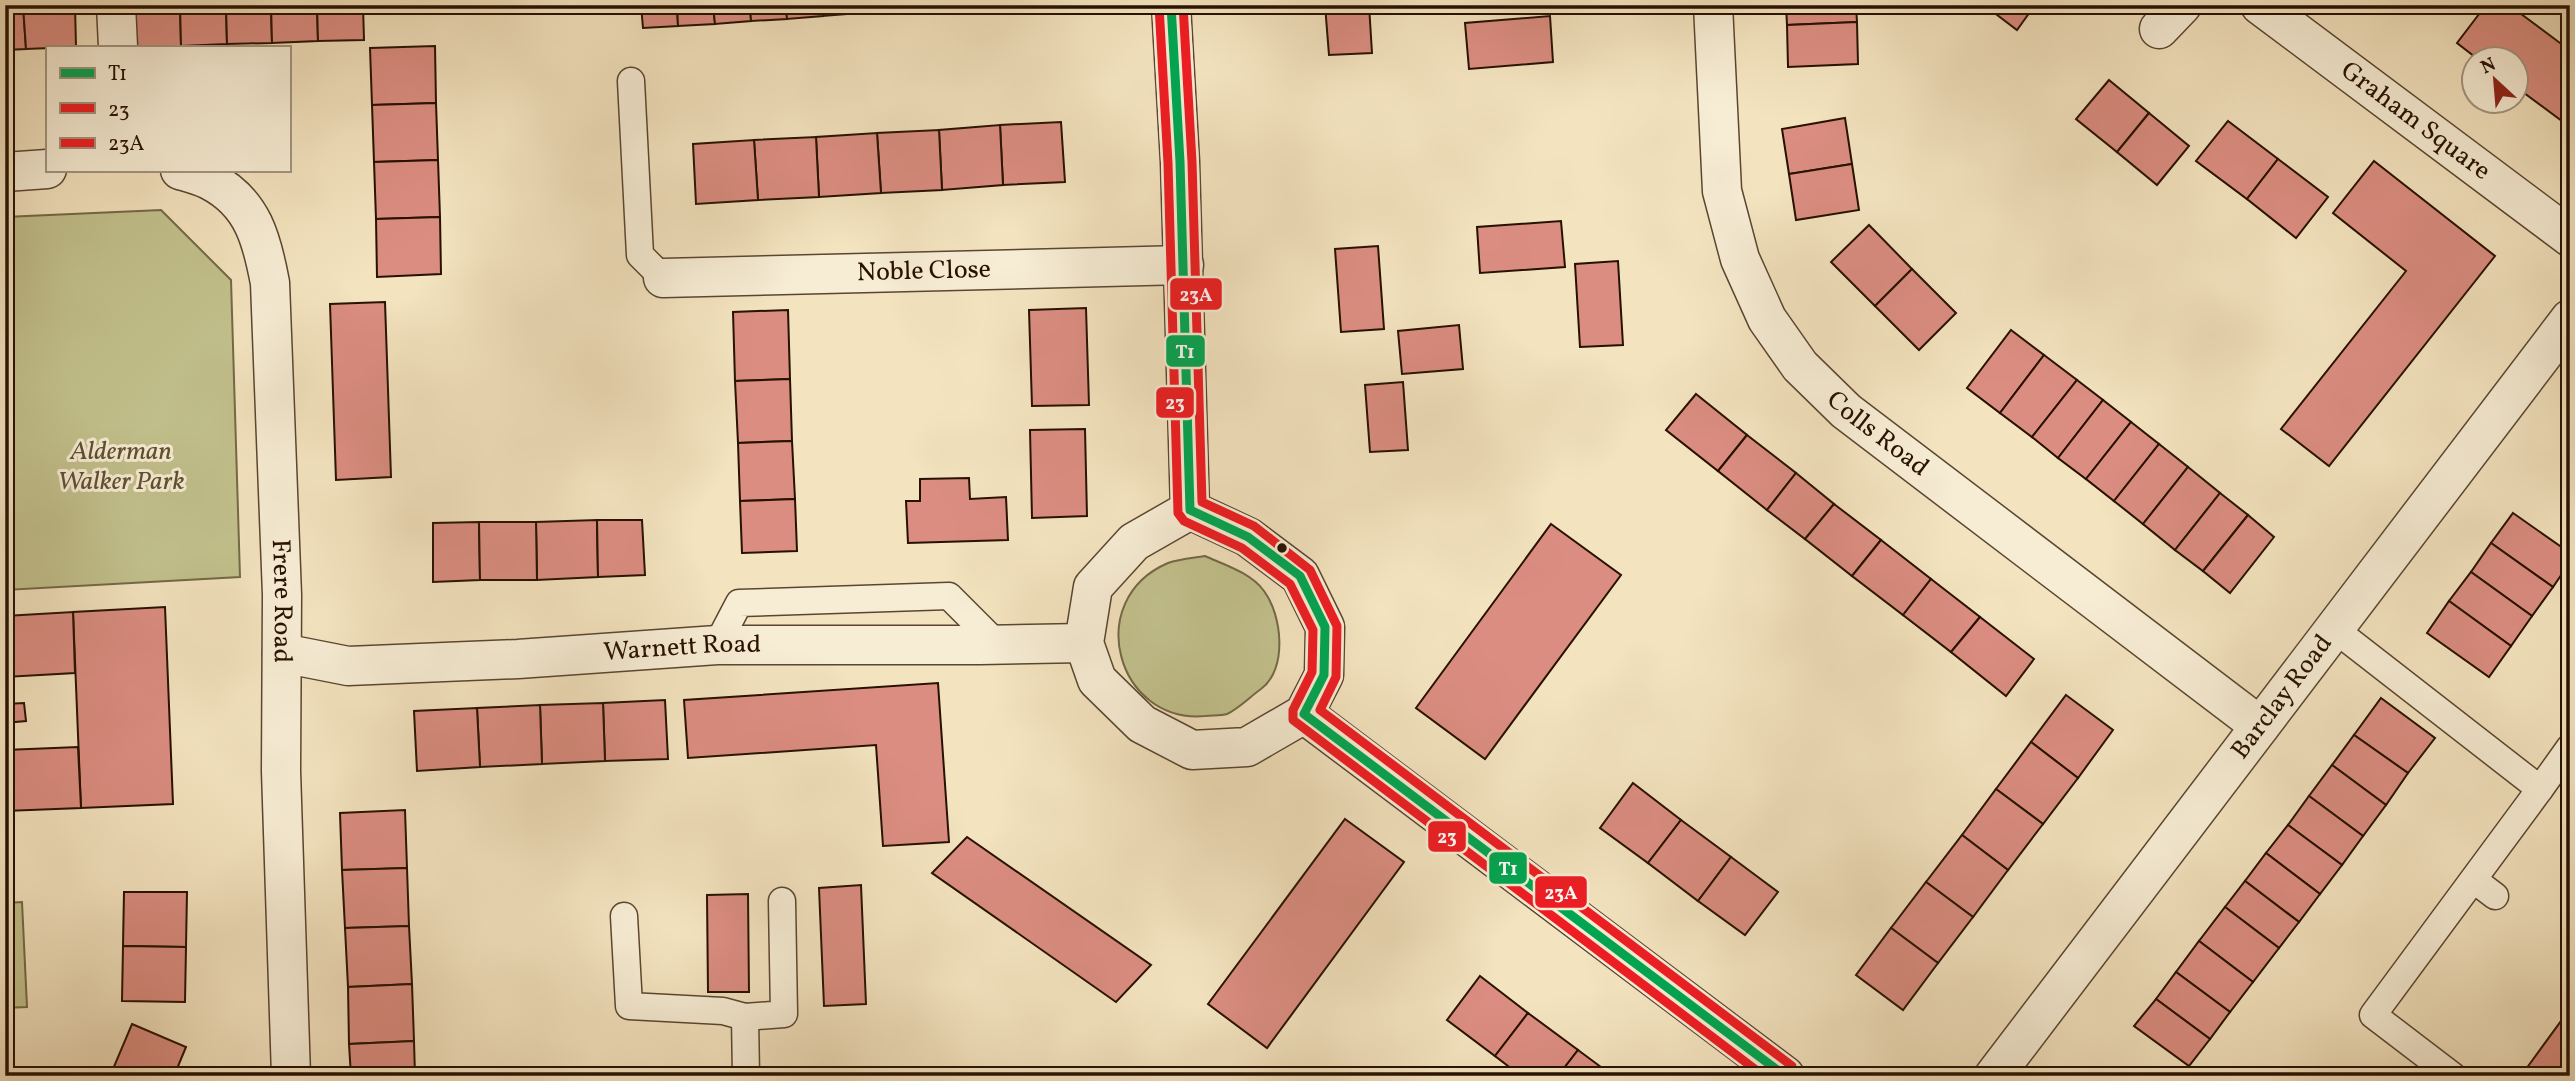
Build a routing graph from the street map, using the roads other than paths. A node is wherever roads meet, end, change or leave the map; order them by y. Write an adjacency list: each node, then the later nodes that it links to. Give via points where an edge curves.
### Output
1 (116, 5): 5 (street)
2 (1171, 5): 11 (street)
3 (1713, 5): 19 (street, Colls Road, via 1722,191 1740,259 1767,319 1800,366 1846,411)
4 (2260, 5): 10 (street, Graham Square)
5 (118, 46)
6 (631, 80): 12 (lane, via 640,255)
7 (46, 169): 8 (street)
8 (5, 172)
9 (186, 172): 17 (street, Frere Road, via 212,181 243,205 262,241 270,283)
10 (2570, 237)
11 (1184, 265): 12 (street, Noble Close); 14 (street)
12 (663, 278)
13 (2570, 319): 15 (street, Barclay Road)
14 (1190, 510): 16 (street, via 1134,542 1093,587); 18 (street, via 1248,537 1300,576 1325,627 1324,675)
15 (2333, 628): 19 (street, Barclay Road); 21 (lane)
16 (1084, 643): 17 (street, Warnett Road, via 717,645 348,666); 18 (street, via 1097,680 1142,724 1192,750 1247,747)
17 (282, 653): 27 (street, Frere Road, via 281,771)
18 (1304, 714): 29 (street)
19 (2260, 726): 30 (street, Barclay Road)
20 (2570, 747): 21 (lane)
21 (2540, 789): 22 (lane)
22 (2474, 880): 23 (lane); 31 (lane, via 2373,1015)
23 (2495, 896)
24 (782, 901): 26 (lane, via 784,1014)
25 (624, 916): 26 (lane, via 629,1006 723,1011)
26 (746, 1017): 28 (lane)
27 (291, 1076)
28 (746, 1076)
29 (1785, 1076)
30 (1994, 1076)
31 (2453, 1076)

